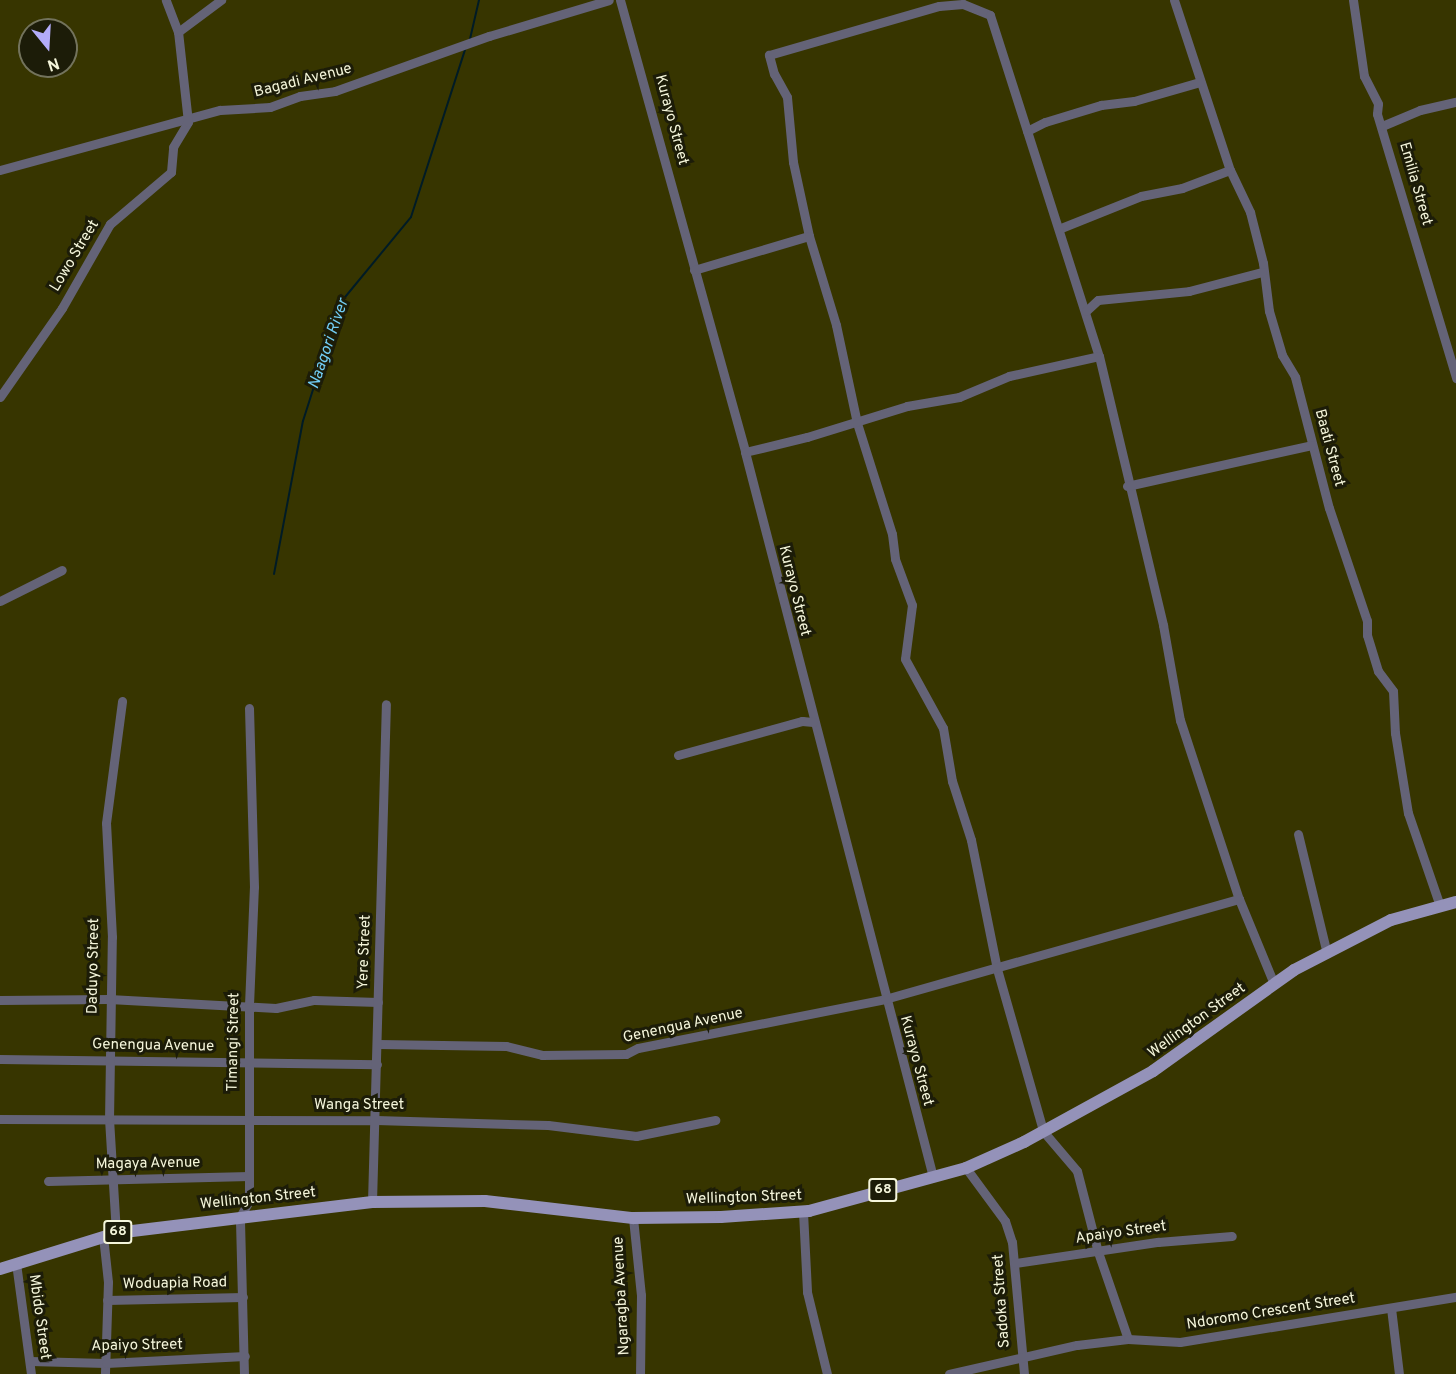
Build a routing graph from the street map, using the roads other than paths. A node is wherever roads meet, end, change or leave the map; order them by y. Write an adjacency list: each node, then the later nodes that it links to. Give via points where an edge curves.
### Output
1 (166, 0): 7 (street)
2 (221, 0): 7 (street)
3 (609, 0): 10 (street, Bagadi Avenue, via 489,36 335,91 300,96 270,107 220,110)
4 (620, 0): 17 (street, Kurayo Street)
5 (1174, 0): 8 (street, Baati Street)
6 (1353, 0): 11 (street, Emilia Street, via 1358,50)
7 (178, 32): 10 (street)
8 (1200, 82): 12 (street, via 1134,101 1101,105); 14 (street, Baati Street)
9 (1456, 102): 11 (street, via 1420,110)
10 (188, 122): 13 (street, Bagadi Avenue); 22 (street, Lowo Street, via 173,147 171,172 141,202 110,224 62,308)
11 (1382, 126): 21 (street, Emilia Street)
12 (1027, 131): 15 (street); 16 (street, via 990,15 963,4 939,6 769,55 774,74 788,97 793,162)
13 (0, 170)
14 (1230, 170): 15 (street, via 1182,188 1141,196); 18 (street, Baati Street, via 1250,212)
15 (1061, 228): 19 (street)
16 (809, 236): 17 (street); 23 (street, via 836,325)
17 (694, 270): 25 (street, Kurayo Street)
18 (1262, 272): 19 (street, via 1189,291 1098,300); 24 (street, Baati Street, via 1269,311 1282,355 1295,377)
19 (1086, 311): 20 (street)
20 (1099, 356): 23 (street, via 1009,376 958,398 907,406); 26 (street)
21 (1456, 378)
22 (0, 396)
23 (857, 423): 25 (street); 39 (street, via 912,605 905,659 943,728)
24 (1312, 445): 26 (street); 37 (street, Baati Street, via 1367,621 1367,635 1378,671 1393,691 1408,813)
25 (745, 452): 32 (street, Kurayo Street)
26 (1127, 486): 35 (street, via 1163,625 1180,720)
27 (62, 570): 28 (street)
28 (0, 602)
29 (122, 701): 41 (street, Daduyo Street, via 105,823 112,937)
30 (386, 704): 44 (street, Yere Street)
31 (249, 708): 45 (street, Timangi Street, via 254,854)
32 (813, 722): 33 (street, via 802,721); 42 (street, Kurayo Street)
33 (678, 755)
34 (1298, 834): 38 (street)
35 (1239, 899): 39 (street, Genengua Avenue); 40 (street)
36 (1456, 902): 37 (main road, Wellington Street / 68)
37 (1440, 906): 38 (main road, Wellington Street / 68, via 1391,920)
38 (1327, 954): 40 (main road, Wellington Street / 68)
39 (997, 969): 42 (street, Genengua Avenue); 56 (street)
40 (1274, 984): 56 (main road, Wellington Street / 68, via 1154,1071)
41 (109, 999): 43 (street); 45 (street); 48 (street, Daduyo Street)
42 (885, 999): 46 (street, Genengua Avenue, via 638,1048 626,1054 542,1055 506,1046); 59 (street, Kurayo Street)
43 (0, 1000)
44 (378, 1002): 45 (street, via 314,1000 276,1008); 46 (street, Yere Street)
45 (249, 1005): 49 (street, Timangi Street)
46 (378, 1044): 50 (street, Yere Street)
47 (0, 1059): 48 (street, Genengua Avenue)
48 (108, 1060): 49 (street, Genengua Avenue); 52 (street, Daduyo Street)
49 (250, 1062): 50 (street, Genengua Avenue); 55 (street, Timangi Street)
50 (377, 1064): 53 (street, Yere Street)
51 (0, 1119): 52 (street, Wanga Street)
52 (109, 1120): 55 (street, Wanga Street); 61 (street, Daduyo Street)
53 (376, 1120): 54 (street, Wanga Street, via 548,1125 636,1136); 55 (street, Wanga Street); 62 (street, Yere Street)
54 (715, 1120)
55 (248, 1123): 58 (street, Timangi Street)
56 (1043, 1131): 57 (main road, Wellington Street / 68); 69 (street, via 1077,1171)
57 (966, 1168): 59 (main road, Wellington Street / 68); 71 (street, Sadoka Street, via 1005,1221)
58 (249, 1176): 61 (street, Magaya Avenue); 64 (street, Timangi Street, via 249,1201)
59 (933, 1177): 63 (main road, Wellington Street / 68)
60 (48, 1180): 61 (street, Magaya Avenue)
61 (112, 1180): 66 (street, Daduyo Street)
62 (372, 1202): 64 (main road, Wellington Street / 68); 65 (main road, Wellington Street / 68, via 494,1202)
63 (803, 1212): 65 (main road, Wellington Street / 68); 86 (street, via 807,1292)
64 (240, 1217): 66 (main road, Wellington Street / 68); 73 (street, Timangi Street)
65 (633, 1218): 85 (street, Ngaragba Avenue, via 640,1295)
66 (116, 1233): 67 (main road, Wellington Street / 68)
67 (103, 1236): 70 (main road, Wellington Street / 68); 75 (street)
68 (1232, 1236): 69 (street, Apaiyo Street)
69 (1098, 1252): 71 (street, Apaiyo Street); 77 (street)
70 (16, 1263): 72 (main road, Wellington Street / 68); 80 (street, Mbido Street)
71 (1015, 1263): 79 (street, Sadoka Street)
72 (0, 1269)
73 (243, 1297): 75 (street, Woduapia Road); 78 (street, Timangi Street)
74 (1456, 1297): 76 (street, Ndoromo Crescent Street)
75 (108, 1300): 81 (street)
76 (1391, 1308): 77 (street, Ndoromo Crescent Street, via 1180,1342); 89 (street)
77 (1128, 1339): 79 (street, Ndoromo Crescent Street)
78 (245, 1356): 81 (street, Apaiyo Street); 84 (street, Timangi Street)
79 (1021, 1357): 87 (street, Ndoromo Crescent Street); 88 (street, Sadoka Street)
80 (30, 1360): 81 (street, Apaiyo Street); 82 (street, Mbido Street)
81 (106, 1363): 83 (street)
82 (31, 1374)
83 (105, 1374)
84 (244, 1374)
85 (640, 1374)
86 (827, 1374)
87 (949, 1374)
88 (1024, 1374)
89 (1399, 1374)

